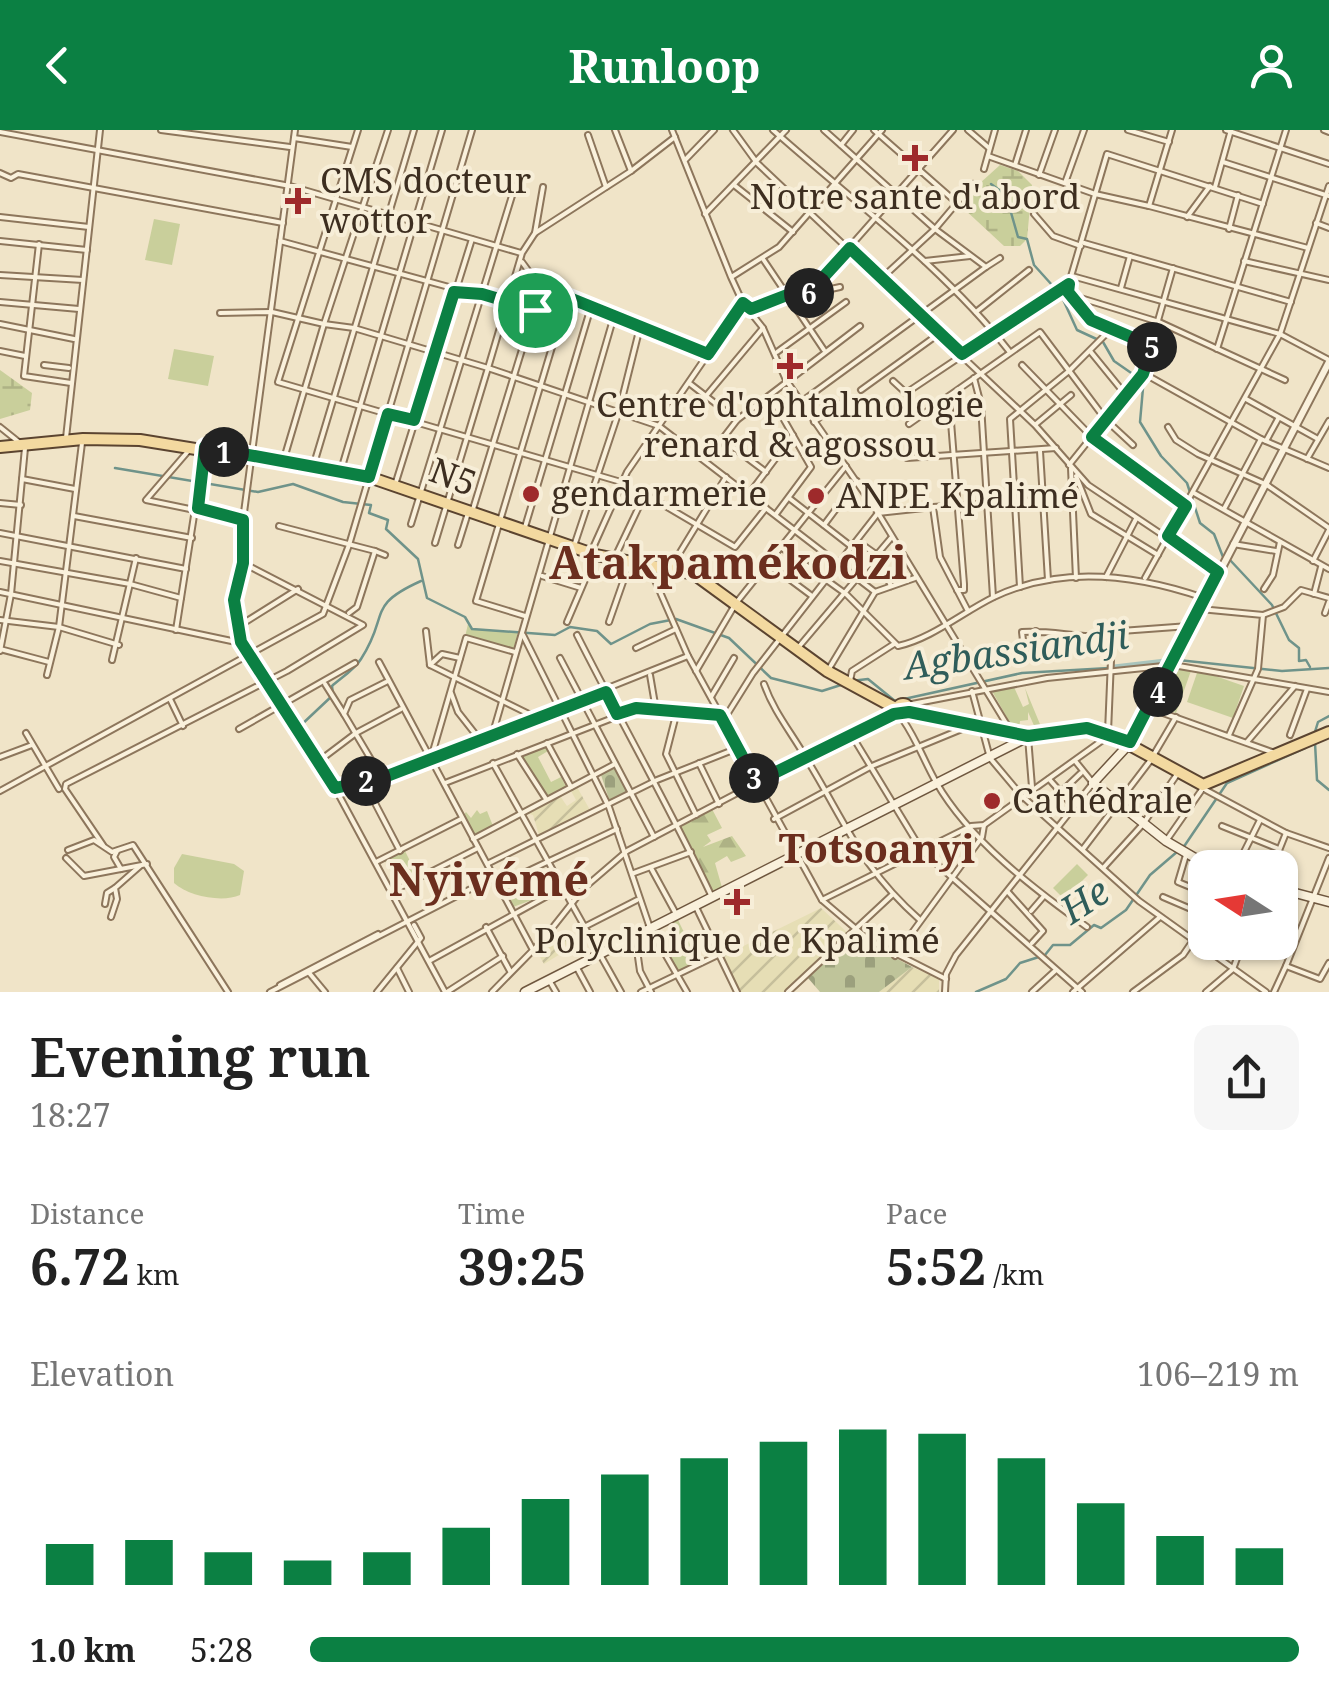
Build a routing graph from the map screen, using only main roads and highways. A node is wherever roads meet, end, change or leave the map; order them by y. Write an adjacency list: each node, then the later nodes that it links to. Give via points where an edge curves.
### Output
1 (0, 446): 3 (main road, N5 / N5, via 83,438 205,447 369,477 614,560 694,574 827,672 904,710)
2 (1329, 732): 4 (main road, via 1203,786)
3 (1028, 736): 4 (main road, via 1074,728); 8 (main road)
4 (1130, 742): 5 (main road, via 1093,783)
5 (1188, 855)
6 (1298, 894): 7 (main road)
7 (1329, 902)
8 (525, 992)

